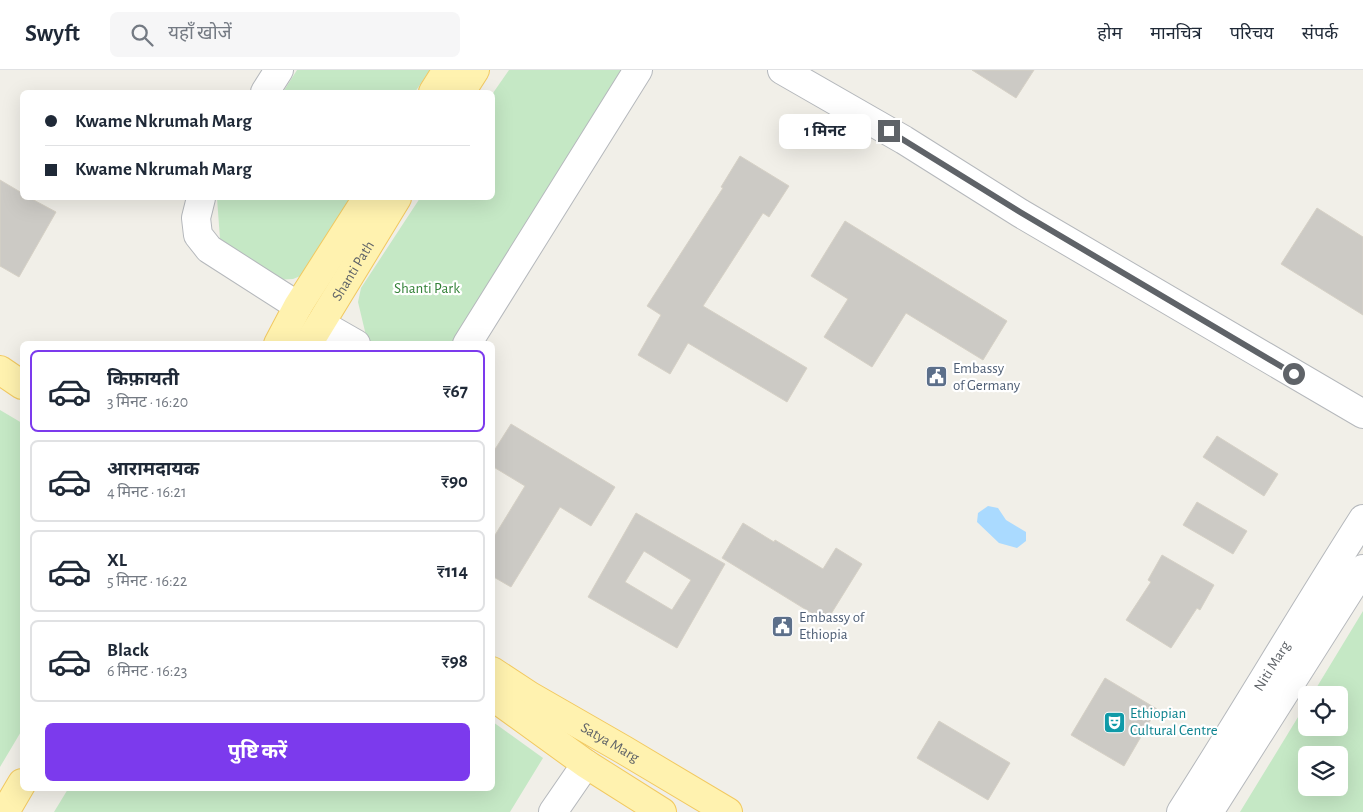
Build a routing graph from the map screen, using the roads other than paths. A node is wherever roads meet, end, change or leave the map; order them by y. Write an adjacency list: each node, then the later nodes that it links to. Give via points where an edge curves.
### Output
1 (279, 70): 6 (street)
2 (447, 70): 7 (main road)
3 (475, 70): 8 (main road)
4 (638, 70): 16 (street)
5 (782, 70): 21 (street)
6 (266, 90)
7 (434, 90)
8 (462, 90)
9 (200, 200): 12 (street, via 196,218 198,235 208,249)
10 (365, 200): 12 (main road, Shanti Path)
11 (396, 200): 13 (main road, Shanti Path)
12 (298, 306): 14 (main road, Shanti Path)
13 (314, 334): 15 (street)
14 (280, 341)
15 (343, 341)
16 (469, 341)
17 (0, 370): 18 (main road)
18 (20, 384)
19 (0, 392): 20 (main road)
20 (20, 404)
21 (1363, 414)
22 (1363, 519): 34 (street, Niti Marg)
23 (1363, 569): 35 (street, Niti Marg)
24 (495, 673): 33 (main road, Satya Marg)
25 (495, 698): 26 (main road, Satya Marg)
26 (586, 764): 31 (street); 32 (main road, Satya Marg)
27 (20, 786): 29 (main road)
28 (35, 791): 30 (main road)
29 (5, 812)
30 (21, 812)
31 (553, 812)
32 (662, 812)
33 (728, 812)
34 (1181, 812)
35 (1209, 812)

